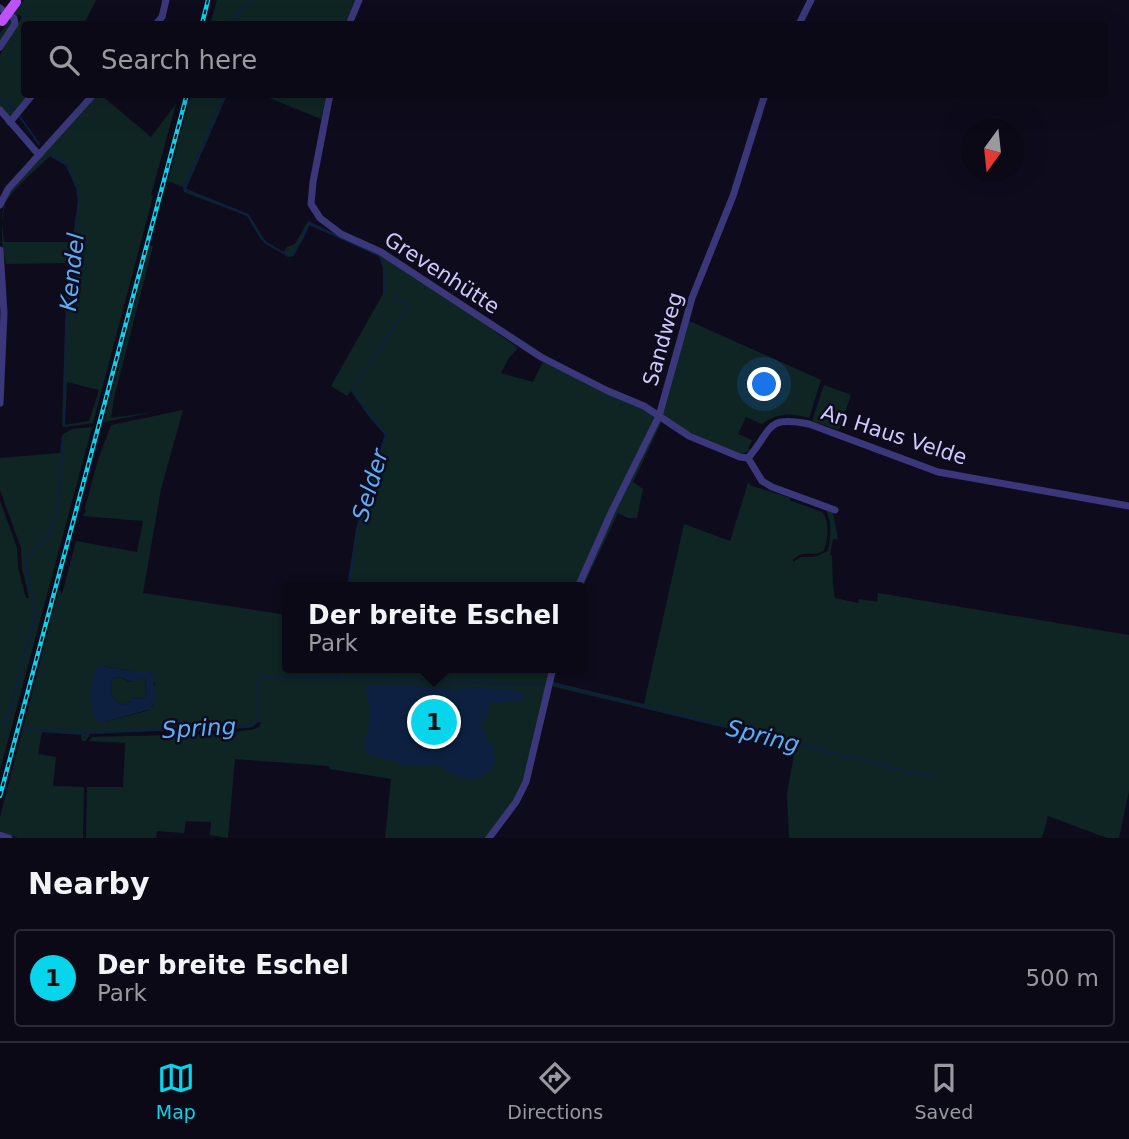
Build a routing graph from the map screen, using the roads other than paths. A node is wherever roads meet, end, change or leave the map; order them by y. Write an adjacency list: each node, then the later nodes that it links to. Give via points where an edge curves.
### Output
1 (166, 0): 7 (street)
2 (359, 0): 8 (street)
3 (811, 0): 9 (street)
4 (16, 2): 6 (main road, bridge)
5 (0, 8): 10 (street, via 15,24)
6 (2, 21)
7 (159, 21)
8 (350, 21)
9 (800, 21)
10 (0, 47)
11 (30, 98): 16 (street)
12 (90, 98): 17 (street)
13 (329, 98): 21 (street, Grevenhütte, via 311,204 320,218 541,357)
14 (764, 98): 21 (street, Sandweg, via 733,196 692,298)
15 (0, 110): 16 (street)
16 (10, 121): 17 (street)
17 (39, 155): 18 (street, via 8,188)
18 (0, 205)
19 (0, 250): 20 (street, via 4,304)
20 (0, 403)
21 (659, 416): 22 (street, via 689,436); 25 (street, Sandweg)
22 (748, 458): 23 (street, An Haus Velde, via 769,427 792,421 938,472); 24 (street, via 762,481 772,487)
23 (1129, 506)
24 (835, 510)
25 (580, 582)
26 (553, 673): 29 (street, via 526,782)
27 (0, 835): 28 (street)
28 (9, 838)
29 (489, 838)

